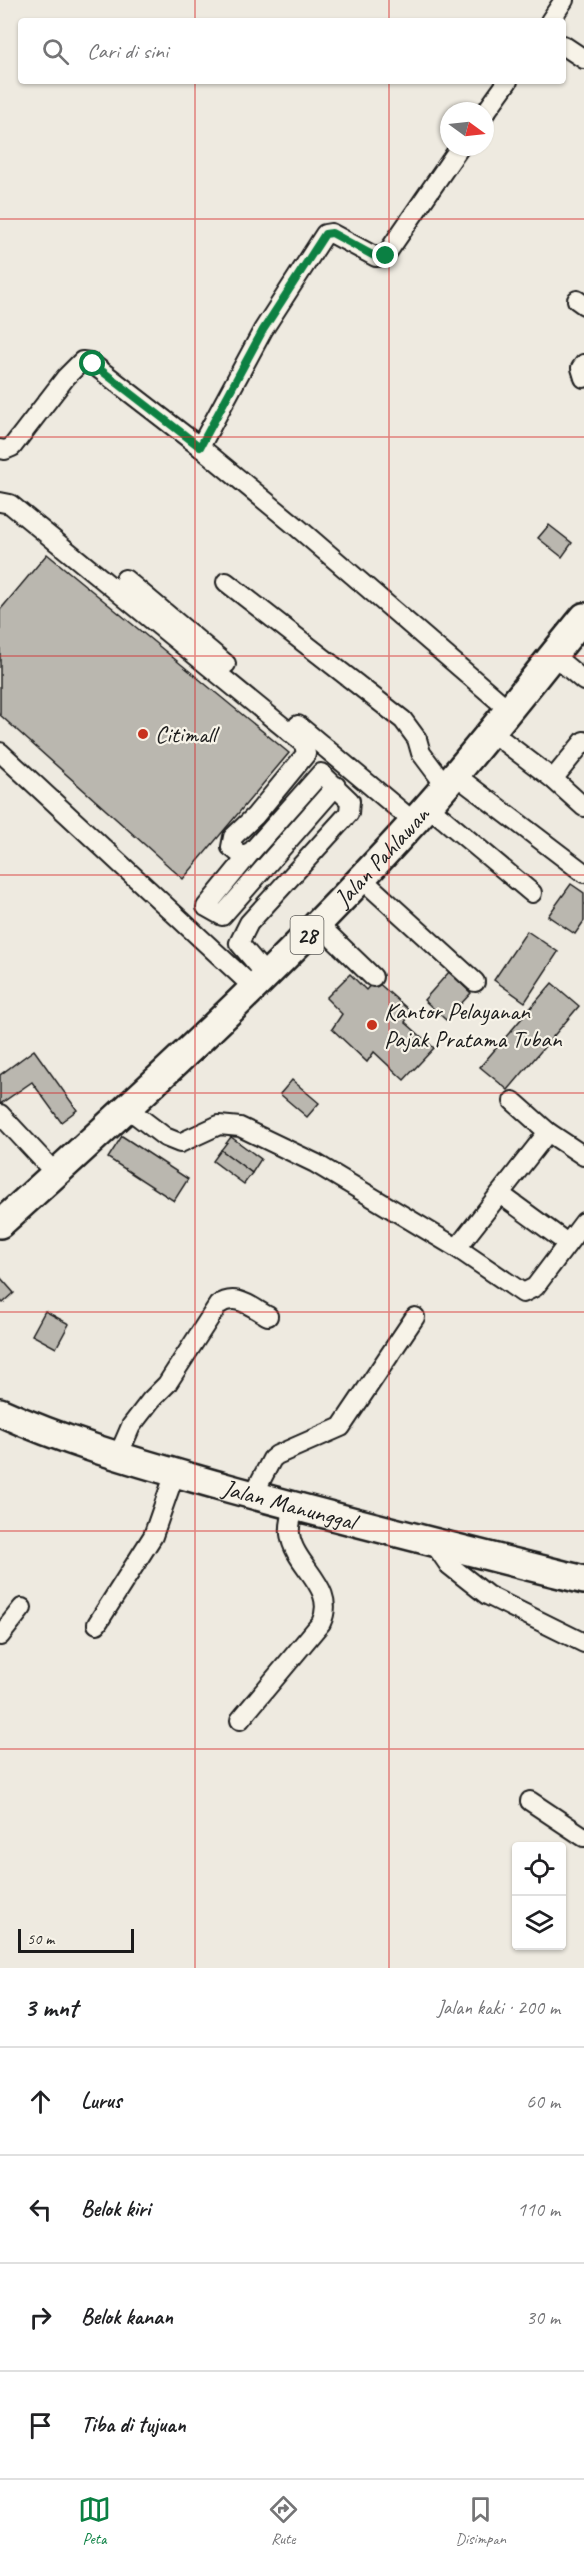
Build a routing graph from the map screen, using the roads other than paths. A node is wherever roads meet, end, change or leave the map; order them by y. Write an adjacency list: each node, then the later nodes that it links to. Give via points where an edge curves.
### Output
1 (564, 0): 2 (street)
2 (552, 18)
3 (566, 47): 4 (street)
4 (584, 59)
5 (506, 84): 6 (street)
6 (493, 102)
7 (454, 156): 10 (street, via 386,256 376,257 332,233 325,234 263,330)
8 (584, 364): 9 (street)
9 (584, 378)
10 (200, 447): 11 (street, via 93,364 82,361 19,440 12,447); 18 (street)
11 (0, 449)
12 (0, 502): 21 (street, via 10,504)
13 (124, 579): 21 (street)
14 (226, 582): 23 (street, via 403,720 417,739 421,753)
15 (584, 617): 16 (highway, Jalan Pahlawan / 28)
16 (553, 655): 17 (street); 18 (highway, Jalan Pahlawan / 28)
17 (584, 681)
18 (508, 709): 19 (highway, Jalan Pahlawan / 28)
19 (490, 731): 23 (highway, Jalan Pahlawan / 28); 24 (street)
20 (584, 741): 24 (street)
21 (313, 748): 27 (street); 28 (street, via 233,837 231,847 237,853)
22 (0, 752): 34 (street)
23 (450, 779): 27 (highway, Jalan Pahlawan / 28); 29 (street)
24 (553, 779): 26 (street)
25 (336, 786): 28 (street, via 321,773); 28 (street, via 222,916 206,907); 34 (street, via 350,801 349,813 249,923 239,943)
26 (584, 807)
27 (421, 814): 30 (highway, Jalan Pahlawan / 28); 31 (street)
28 (250, 852)
29 (584, 873)
30 (361, 878): 32 (highway, Jalan Pahlawan / 28); 35 (street)
31 (532, 894)
32 (318, 924): 33 (street); 34 (highway, Jalan Pahlawan / 28)
33 (374, 977)
34 (260, 982): 37 (highway, Jalan Pahlawan / 28)
35 (475, 982)
36 (513, 1101): 39 (street)
37 (127, 1108): 41 (highway, Jalan Pahlawan / 28); 46 (street, via 165,1137 180,1143 219,1125 240,1127 315,1163)
38 (0, 1114): 41 (street)
39 (548, 1132): 40 (street); 42 (street)
40 (584, 1156)
41 (56, 1174): 44 (highway, Jalan Pahlawan / 28)
42 (500, 1194): 45 (street); 46 (street)
43 (584, 1222): 45 (street)
44 (0, 1224)
45 (567, 1243): 46 (street, via 535,1287 523,1293)
46 (458, 1248)
47 (268, 1316): 50 (street, via 236,1298 218,1305 177,1370 131,1426)
48 (415, 1317): 52 (street, via 341,1426 277,1455)
49 (0, 1412): 50 (highway, Jalan Manunggal, via 50,1434)
50 (118, 1456): 51 (highway, Jalan Manunggal)
51 (175, 1473): 52 (highway, Jalan Manunggal); 57 (street, via 153,1536)
52 (253, 1495): 53 (highway, Jalan Manunggal)
53 (296, 1506): 54 (highway, Jalan Manunggal); 60 (street, via 290,1537 325,1598 326,1614)
54 (433, 1542): 55 (highway, Jalan Manunggal); 59 (street, via 449,1565 487,1595)
55 (584, 1580)
56 (22, 1608): 58 (street)
57 (97, 1624)
58 (0, 1636)
59 (584, 1643)
60 (240, 1720)
61 (531, 1801): 62 (street)
62 (584, 1837)

